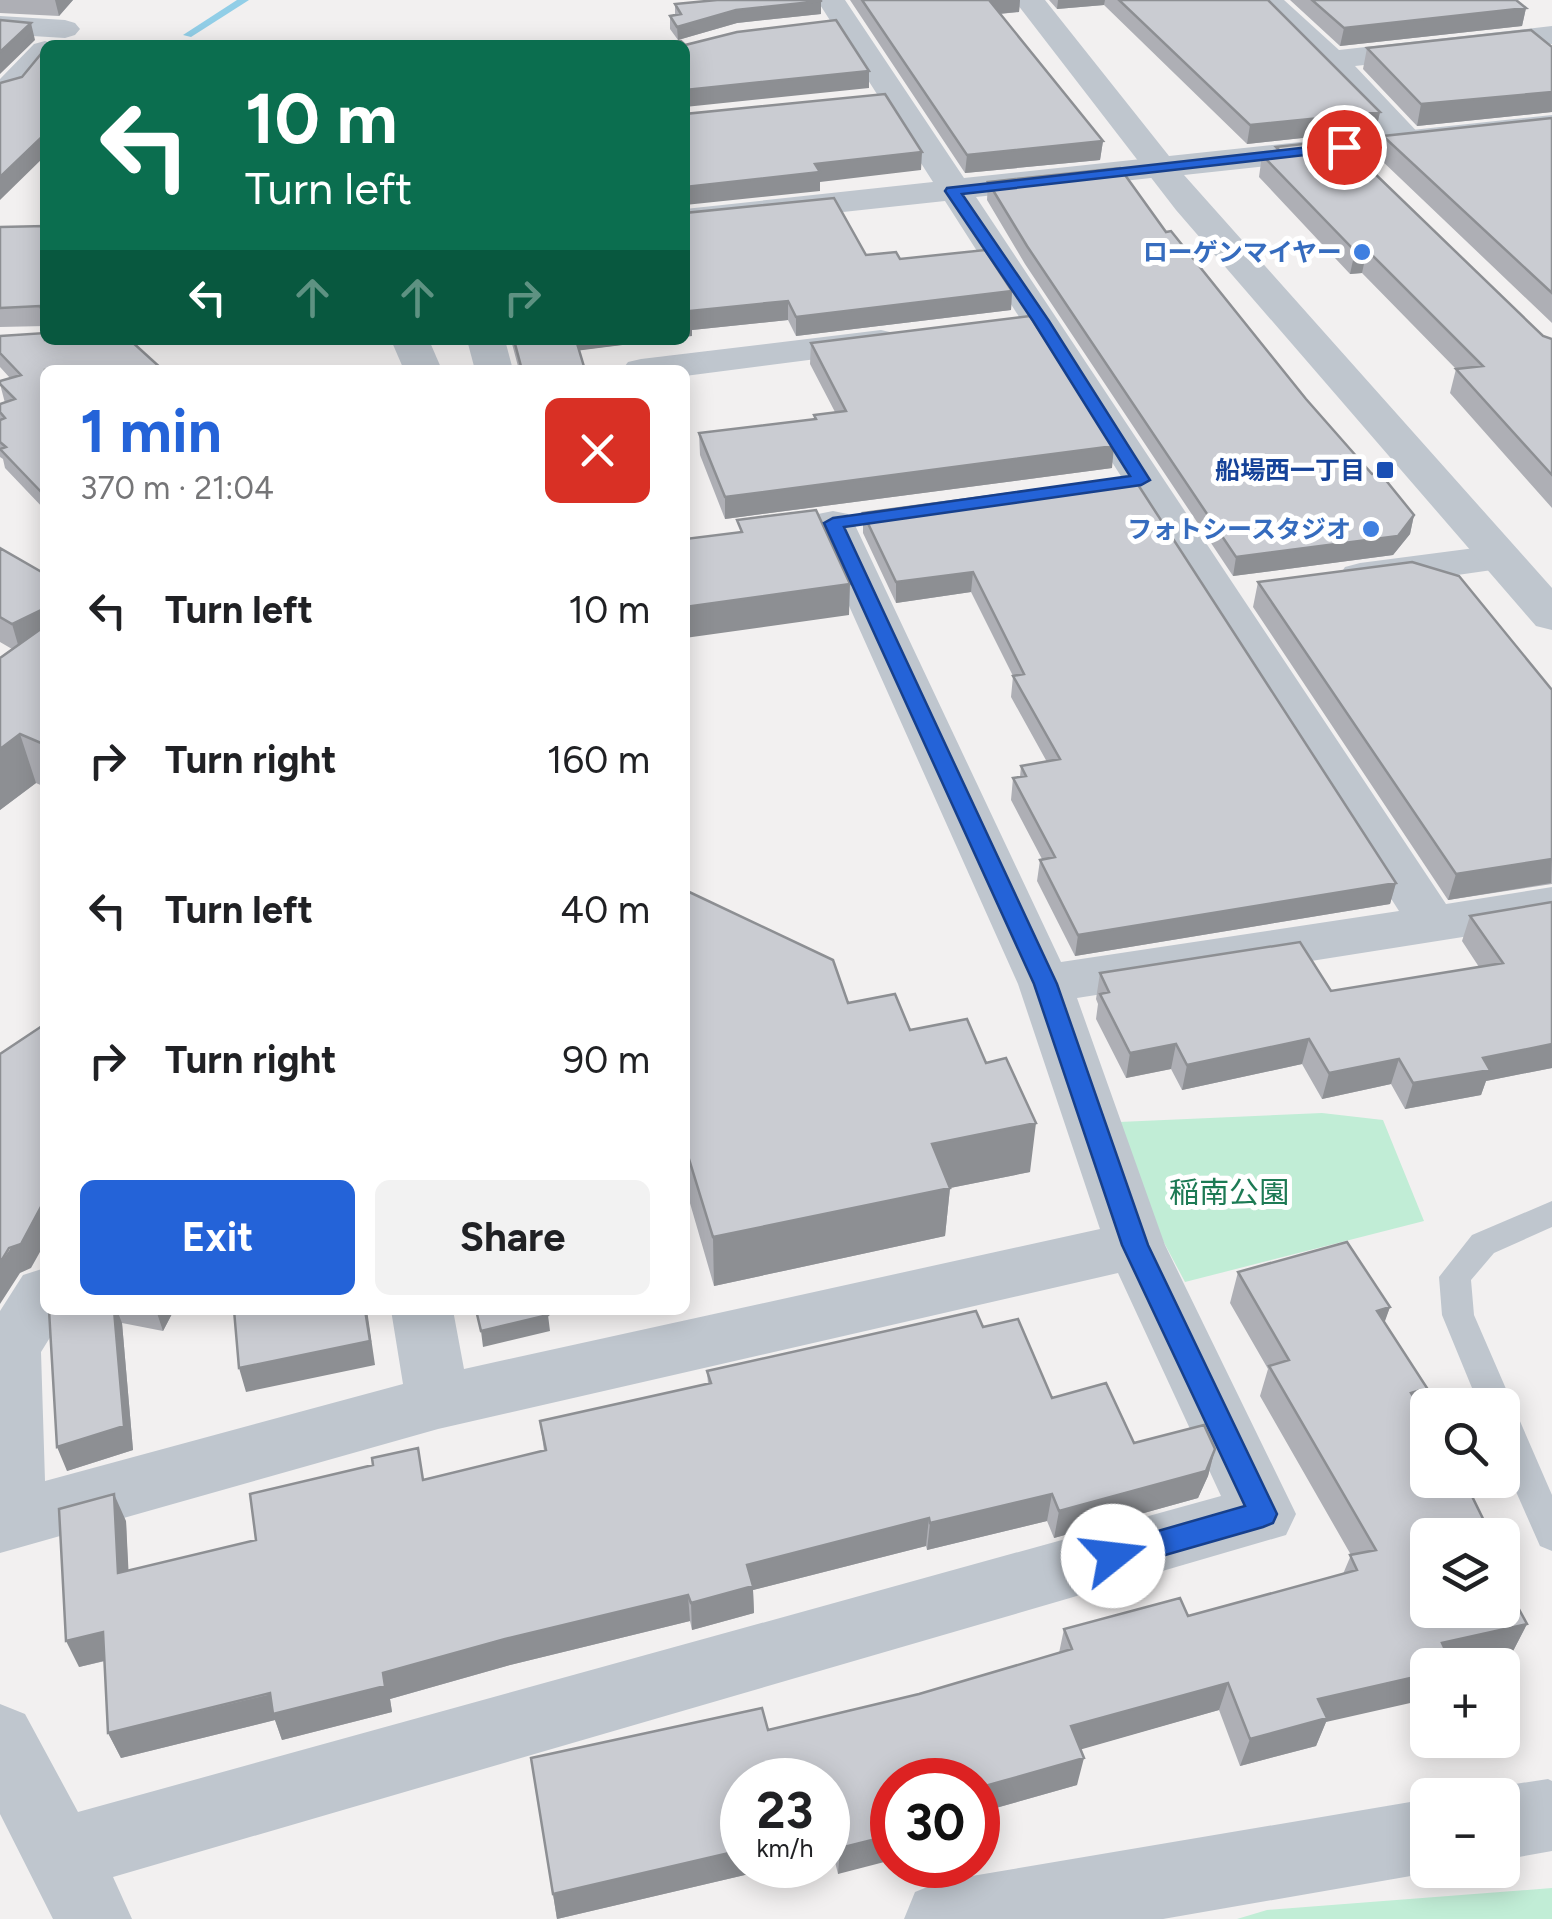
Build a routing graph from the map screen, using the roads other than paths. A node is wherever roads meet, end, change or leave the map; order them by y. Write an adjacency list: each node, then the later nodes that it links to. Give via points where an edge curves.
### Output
1 (1029, 0): 13 (street)
2 (1267, 0): 8 (street)
3 (829, 17): 15 (street, via 877,100)
4 (0, 25): 6 (street)
5 (1552, 34): 8 (street)
6 (59, 35)
7 (40, 56): 9 (street)
8 (1332, 60): 11 (street)
9 (0, 92)
10 (1552, 125): 11 (street)
11 (1408, 140): 12 (street)
12 (1344, 147): 13 (street); 14 (street)
13 (1160, 166): 15 (street); 21 (street)
14 (1372, 174)
15 (952, 191): 16 (street); 25 (street, via 1022,323 1122,483 1240,592)
16 (690, 218)
17 (908, 337): 18 (street)
18 (681, 365)
19 (833, 523): 26 (street)
20 (1552, 550): 21 (street)
21 (1498, 558): 22 (street); 23 (street)
22 (1319, 582)
23 (1552, 616)
24 (1552, 905): 25 (street)
25 (1434, 925): 26 (street)
26 (1046, 984): 28 (street)
27 (1552, 1213): 31 (lane, via 1483,1244 1455,1277 1458,1316)
28 (1135, 1245): 32 (street); 38 (street, via 1263,1514)
29 (40, 1300): 34 (street, via 10,1348)
30 (423, 1315): 32 (street)
31 (1489, 1388)
32 (438, 1402): 34 (street)
33 (1520, 1461): 35 (lane)
34 (6, 1520)
35 (1552, 1535)
36 (0, 1739): 38 (street)
37 (1410, 1839): 40 (street)
38 (62, 1854): 39 (street)
39 (94, 1919)
40 (942, 1919)

